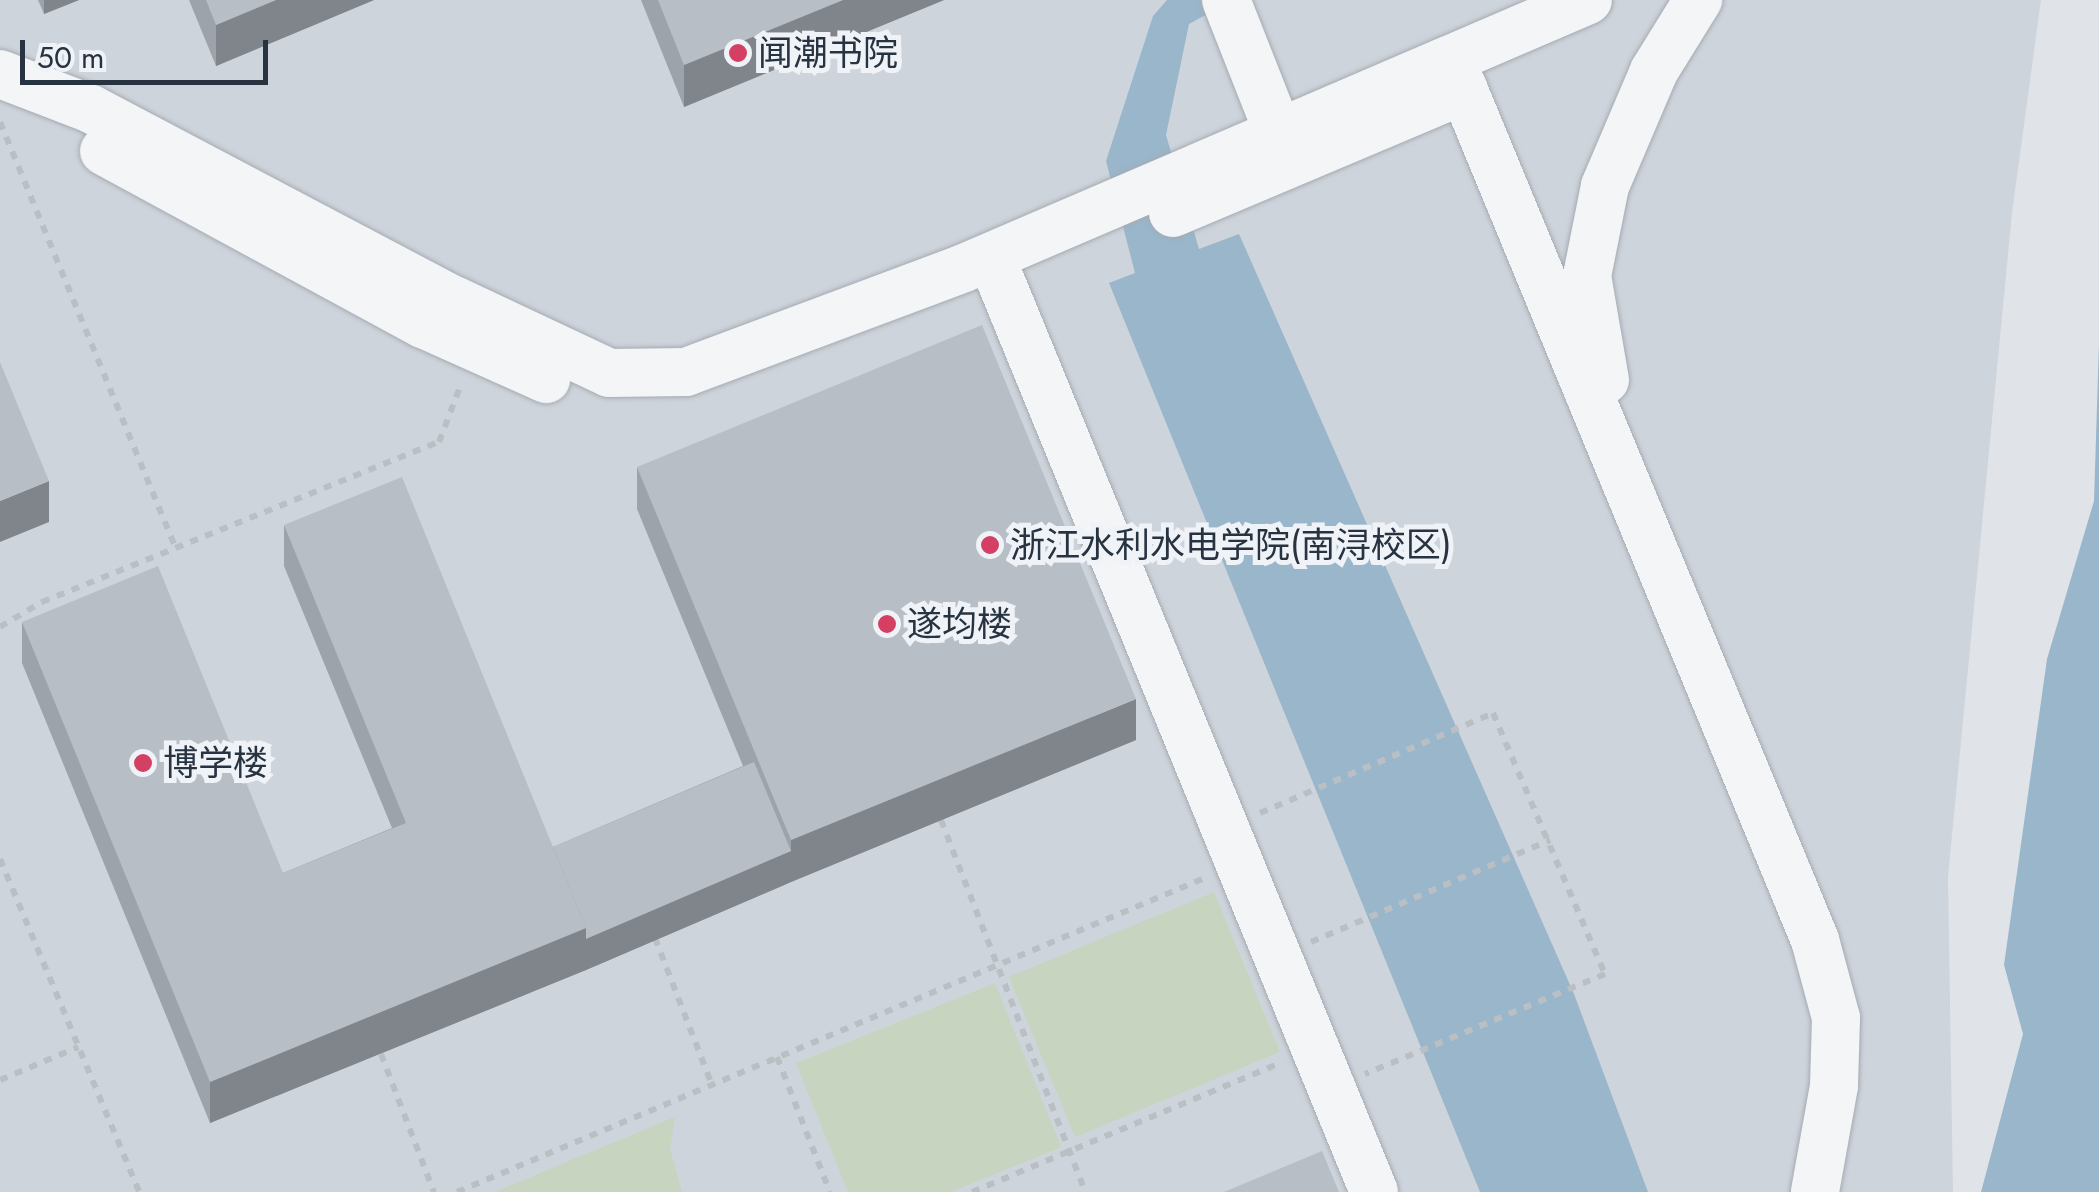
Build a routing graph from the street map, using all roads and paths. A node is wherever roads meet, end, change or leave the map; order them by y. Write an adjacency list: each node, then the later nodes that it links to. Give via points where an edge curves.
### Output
1 (1588, 0): 4 (street)
2 (1698, 0): 11 (street, via 1654,71 1605,186 1587,276)
3 (1227, 3): 8 (street)
4 (1457, 73): 8 (street); 11 (street)
5 (0, 74): 9 (street, via 92,108 454,300 609,372 686,372)
6 (0, 108): 10 (street, via 45,118)
7 (0, 122): 12 (path)
8 (1285, 147): 9 (street)
9 (997, 270): 10 (street, via 796,369 696,403 585,396); 16 (street)
10 (476, 347): 12 (path, via 439,442)
11 (1620, 467): 35 (street, via 1815,940 1836,1018 1834,1086)
12 (176, 548): 13 (path, via 42,602)
13 (0, 627)
14 (940, 820): 20 (path)
15 (1550, 840): 16 (path, via 1493,713); 19 (path); 24 (path, via 1605,974)
16 (1233, 845): 19 (street); 20 (path)
17 (0, 859): 21 (path)
18 (655, 938): 26 (path)
19 (1278, 956): 24 (street)
20 (995, 966): 23 (path); 27 (path)
21 (78, 1047): 25 (path); 28 (path)
22 (381, 1054): 29 (path)
23 (777, 1058): 26 (path); 31 (path)
24 (1324, 1068): 27 (path); 34 (street)
25 (0, 1080)
26 (712, 1085): 30 (path)
27 (1070, 1152): 32 (path); 33 (path)
28 (139, 1192)
29 (434, 1192)
30 (457, 1192)
31 (830, 1192)
32 (972, 1192)
33 (1086, 1192)
34 (1374, 1192)
35 (1816, 1192)

